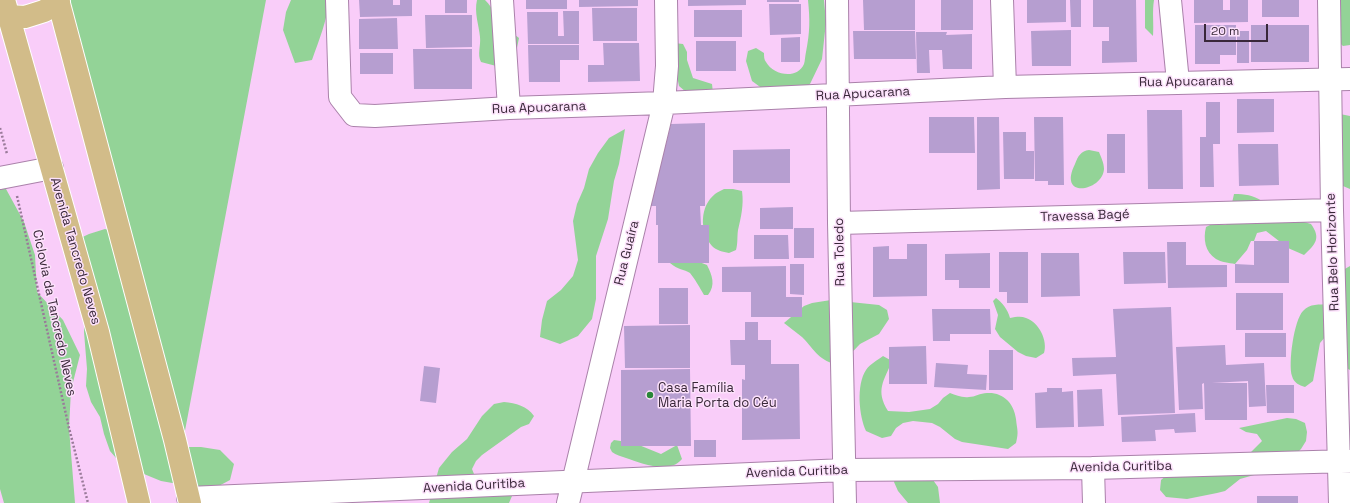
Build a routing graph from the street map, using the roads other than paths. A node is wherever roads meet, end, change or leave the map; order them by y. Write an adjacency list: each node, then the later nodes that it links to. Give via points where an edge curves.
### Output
1 (337, 0): 15 (street, Rua Apucarana, via 340,97 354,115)
2 (502, 0): 15 (street)
3 (666, 0): 14 (street, Rua Guaíra, via 667,66)
4 (837, 0): 13 (street, Rua Toledo)
5 (1002, 0): 12 (street)
6 (1170, 0): 11 (street)
7 (1329, 0): 10 (street, Rua Belo Horizonte)
8 (59, 1): 9 (main road, via 44,11 25,17); 25 (main road)
9 (6, 8): 16 (main road, Avenida Tancredo Neves)
10 (1340, 79): 11 (street, Rua Apucarana); 18 (street, Rua Belo Horizonte)
11 (1178, 82): 12 (street, Rua Apucarana)
12 (1004, 87): 13 (street, Rua Apucarana)
13 (838, 95): 14 (street, Rua Apucarana); 19 (street, Rua Toledo)
14 (664, 103): 15 (street, Rua Apucarana); 23 (street, Rua Guaíra)
15 (509, 108)
16 (52, 168): 17 (street); 26 (main road, Avenida Tancredo Neves, via 98,332)
17 (6, 177)
18 (1332, 210): 19 (street, Travessa Bagé); 20 (street, Rua Belo Horizonte)
19 (839, 223): 22 (street, Rua Toledo)
20 (1345, 461): 21 (street, Avenida Curitiba); 30 (street, Rua Belo Horizonte)
21 (1093, 468): 22 (street, Avenida Curitiba); 29 (street)
22 (845, 470): 23 (street, Avenida Curitiba); 28 (street, Rua Toledo)
23 (572, 481): 24 (street, Avenida Curitiba); 27 (street, Rua Guaíra)
24 (246, 500): 25 (street, Avenida Curitiba)
25 (189, 501)
26 (139, 503)
27 (568, 503)
28 (845, 503)
29 (1094, 503)
30 (1340, 503)

